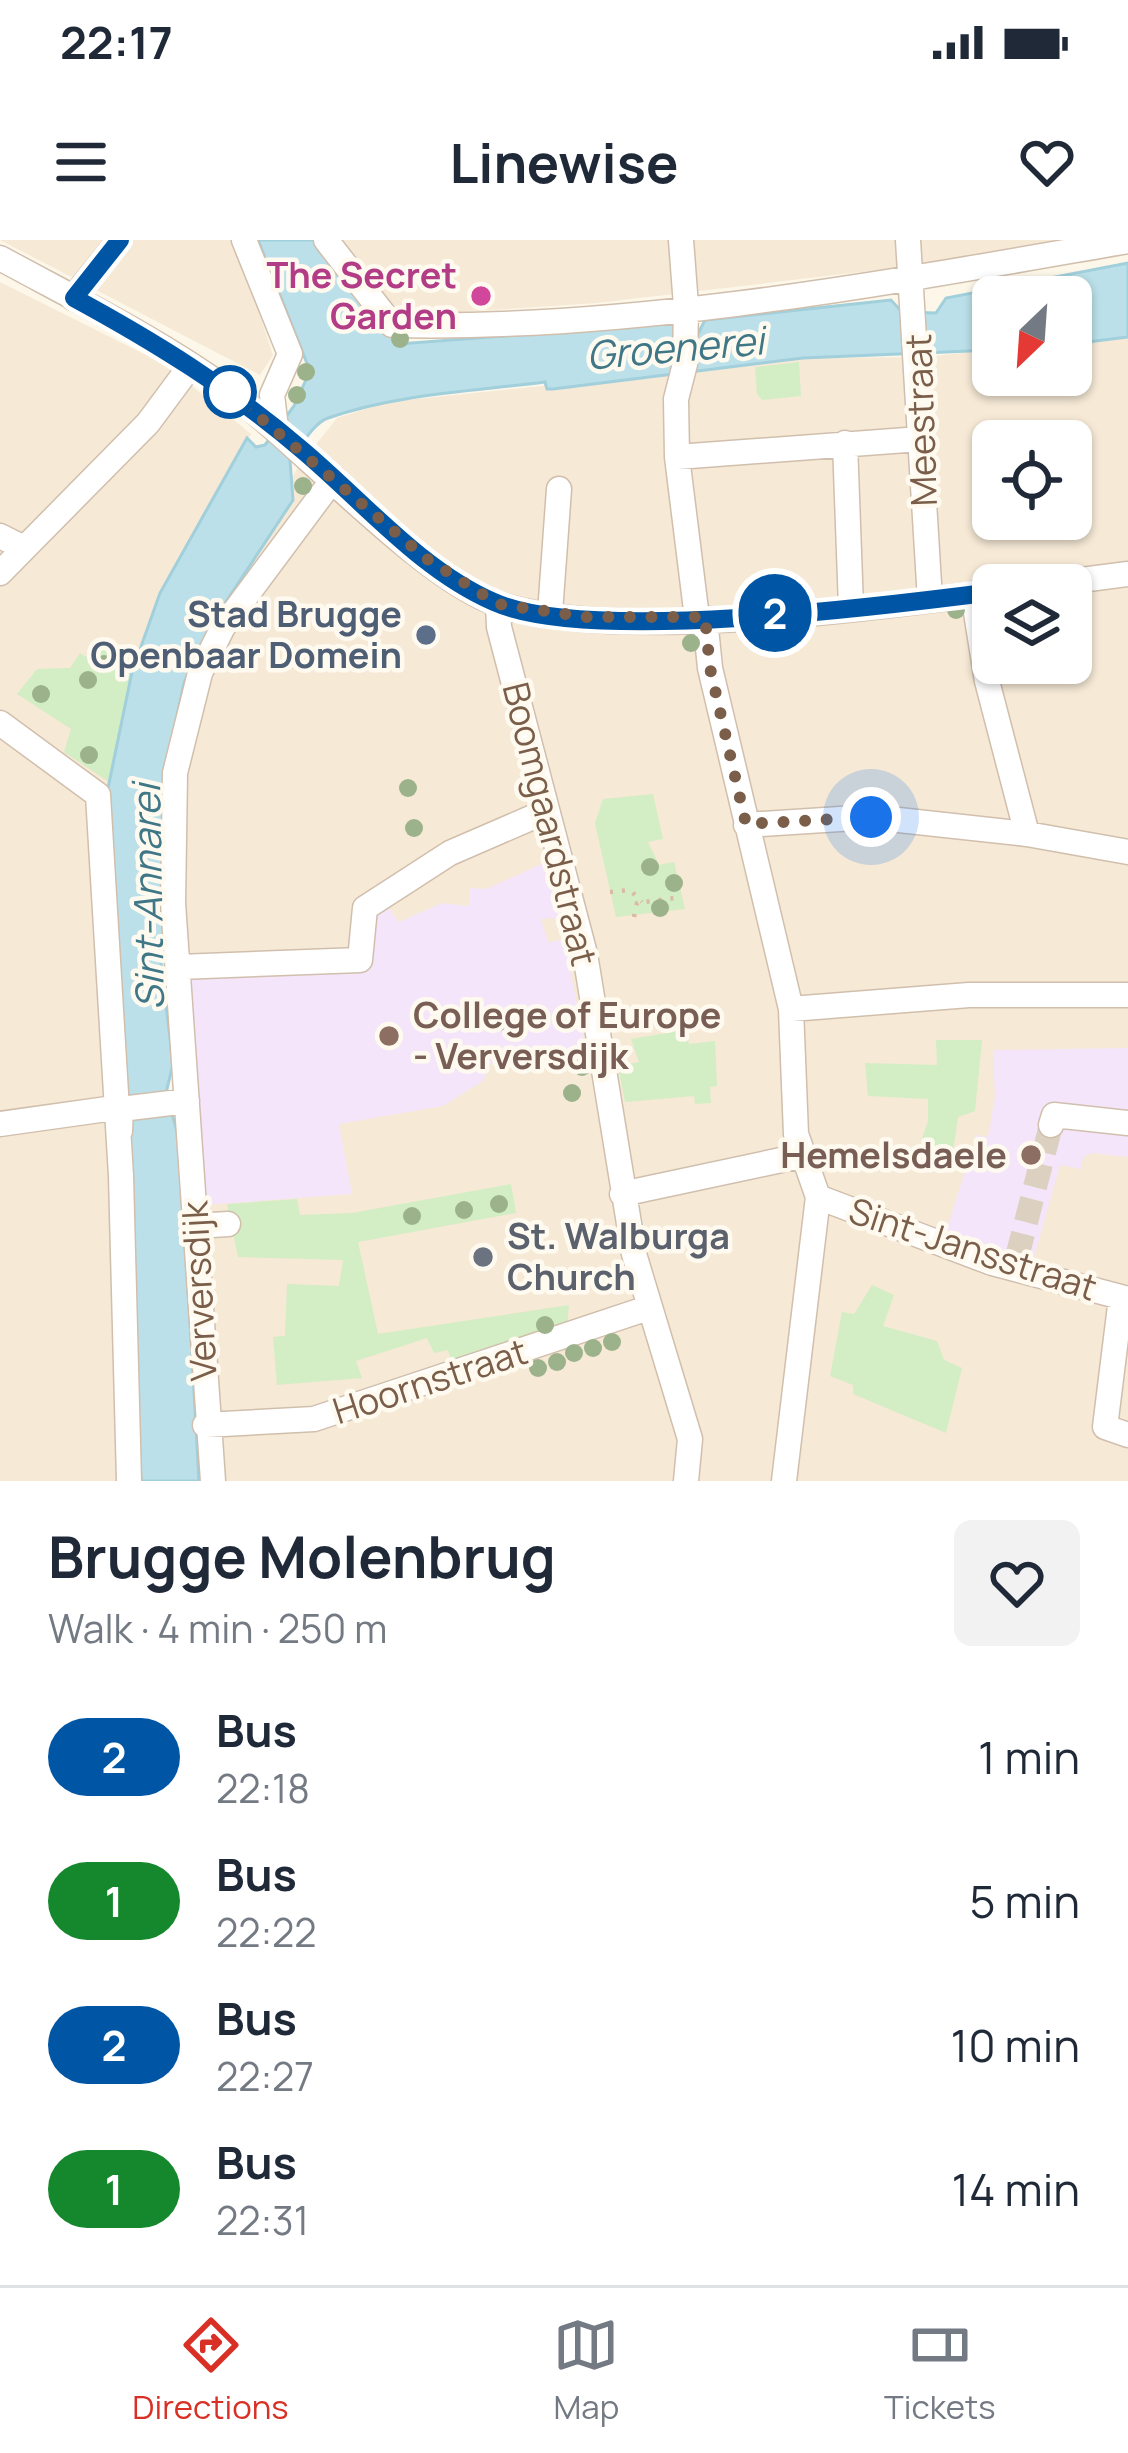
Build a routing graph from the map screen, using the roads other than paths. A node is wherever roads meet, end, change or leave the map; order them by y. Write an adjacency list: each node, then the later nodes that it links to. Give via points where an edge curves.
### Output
1 (120, 240): 9 (street)
2 (244, 240): 12 (street, via 290,354 272,395)
3 (326, 240): 10 (street, via 392,325)
4 (681, 240): 10 (street)
5 (908, 240): 8 (street, Meestraat)
6 (1128, 242): 8 (street)
7 (0, 258): 9 (street)
8 (912, 279): 10 (street); 13 (street, Meestraat)
9 (74, 298): 11 (street)
10 (686, 317): 15 (street)
11 (191, 365): 12 (street); 18 (street, via 148,423)
12 (276, 428): 16 (street)
13 (920, 439): 14 (street); 23 (street, Meestraat)
14 (845, 442): 15 (street); 25 (street)
15 (677, 457): 27 (street)
16 (334, 478): 24 (street, via 427,559); 34 (street, Verversdijk, via 223,627 190,704 175,772)
17 (559, 489): 26 (street)
18 (11, 541): 19 (street)
19 (0, 573)
20 (1128, 574): 21 (street)
21 (1092, 579)
22 (972, 594): 23 (street)
23 (930, 600): 25 (street)
24 (498, 604): 26 (street); 30 (street, Boomgaardstraat)
25 (851, 607): 27 (street)
26 (550, 613): 27 (street)
27 (701, 618): 31 (street)
28 (988, 684): 32 (street)
29 (0, 723): 38 (street, via 98,795)
30 (547, 811): 34 (street, via 450,853 364,908 360,960); 43 (street, Boomgaardstraat, via 585,954)
31 (746, 824): 32 (street, via 871,817); 36 (street)
32 (1027, 834): 33 (street)
33 (1128, 852)
34 (179, 967): 37 (street, Verversdijk)
35 (1128, 995): 36 (street, via 969,995)
36 (791, 1009): 42 (street)
37 (178, 1102): 38 (street); 46 (street, Verversdijk)
38 (120, 1108): 40 (street); 51 (street)
39 (1128, 1123): 41 (street, via 1054,1115)
40 (0, 1124)
41 (1051, 1125)
42 (800, 1156): 43 (street); 44 (street)
43 (622, 1194): 48 (street, Boomgaardstraat)
44 (818, 1197): 47 (street, Sint-Jansstraat); 54 (street)
45 (228, 1224): 46 (street)
46 (196, 1226): 49 (street, Verversdijk)
47 (1125, 1299): 50 (street, via 1105,1427)
48 (649, 1308): 49 (street, Hoornstraat, via 314,1419); 53 (street, Boomgaardstraat, via 690,1439)
49 (205, 1425): 52 (street, Verversdijk)
50 (1128, 1435)
51 (129, 1481)
52 (213, 1481)
53 (686, 1481)
54 (784, 1481)

